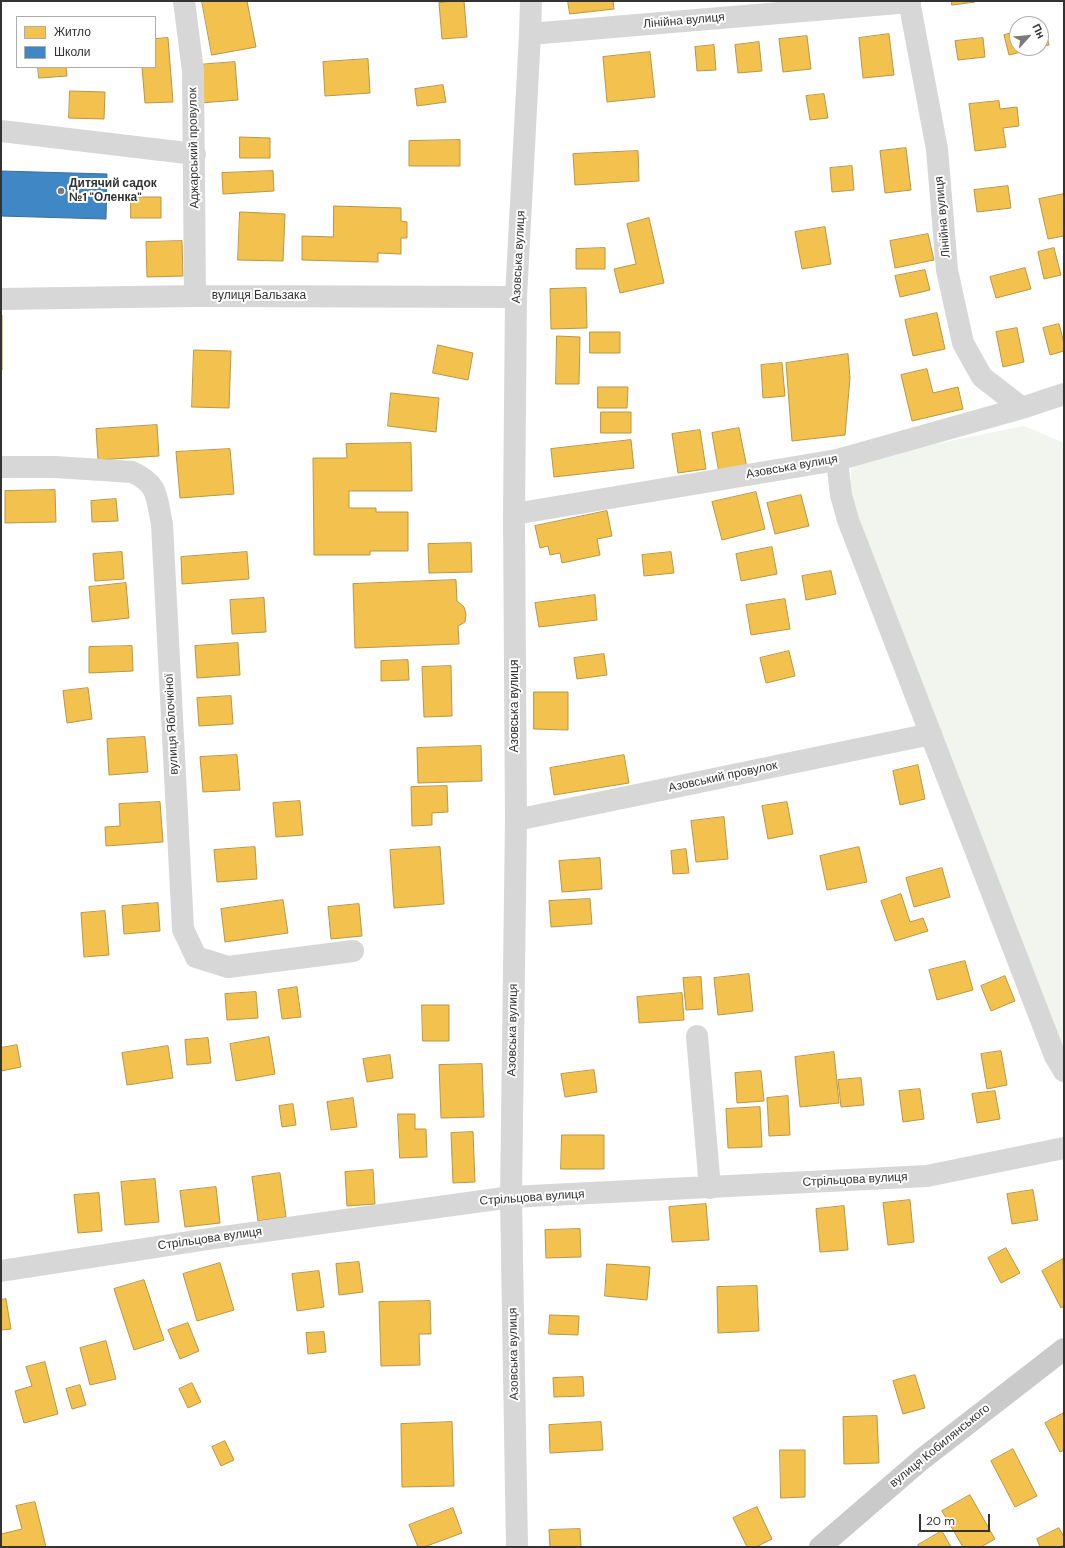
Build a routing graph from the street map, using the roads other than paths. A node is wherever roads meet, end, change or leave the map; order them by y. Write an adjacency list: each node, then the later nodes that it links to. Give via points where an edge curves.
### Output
1 (184, 1): 6 (street, Аджарський провулок, via 193,71)
2 (531, 1): 4 (street, Азовська вулиця)
3 (909, 2): 4 (street, Лінійна вулиця); 11 (street, Лінійна вулиця, via 937,149 947,270 963,343 982,377)
4 (530, 34): 8 (street, Азовська вулиця)
5 (1, 131): 6 (street)
6 (195, 154): 7 (street, Аджарський провулок)
7 (195, 296): 8 (street, вулиця Бальзака); 9 (street, вулиця Бальзака)
8 (516, 297): 14 (street, Азовська вулиця)
9 (1, 299)
10 (1064, 394): 11 (street, Азовська вулиця)
11 (1022, 408): 12 (street, Азовська вулиця)
12 (837, 460): 14 (street, Азовська вулиця); 15 (street, via 841,495 848,520)
13 (1, 467): 17 (street, вулиця Яблочкіної, via 55,467 132,472 144,477 154,487 162,524 183,929 196,957 228,967)
14 (514, 514): 16 (street, Азовська вулиця)
15 (931, 734): 16 (street, Азовський провулок); 19 (street, via 1052,1048)
16 (516, 820): 22 (street, Азовська вулиця)
17 (353, 951)
18 (697, 1036): 21 (street)
19 (1064, 1071)
20 (1064, 1148): 21 (street, Стрільцова вулиця, via 927,1176)
21 (710, 1188): 22 (street, Стрільцова вулиця)
22 (511, 1197): 23 (street, Стрільцова вулиця, via 215,1238); 25 (street, Азовська вулиця)
23 (1, 1272)
24 (1064, 1349): 26 (main road, вулиця Кобилянського, via 921,1460)
25 (517, 1547)
26 (820, 1547)

